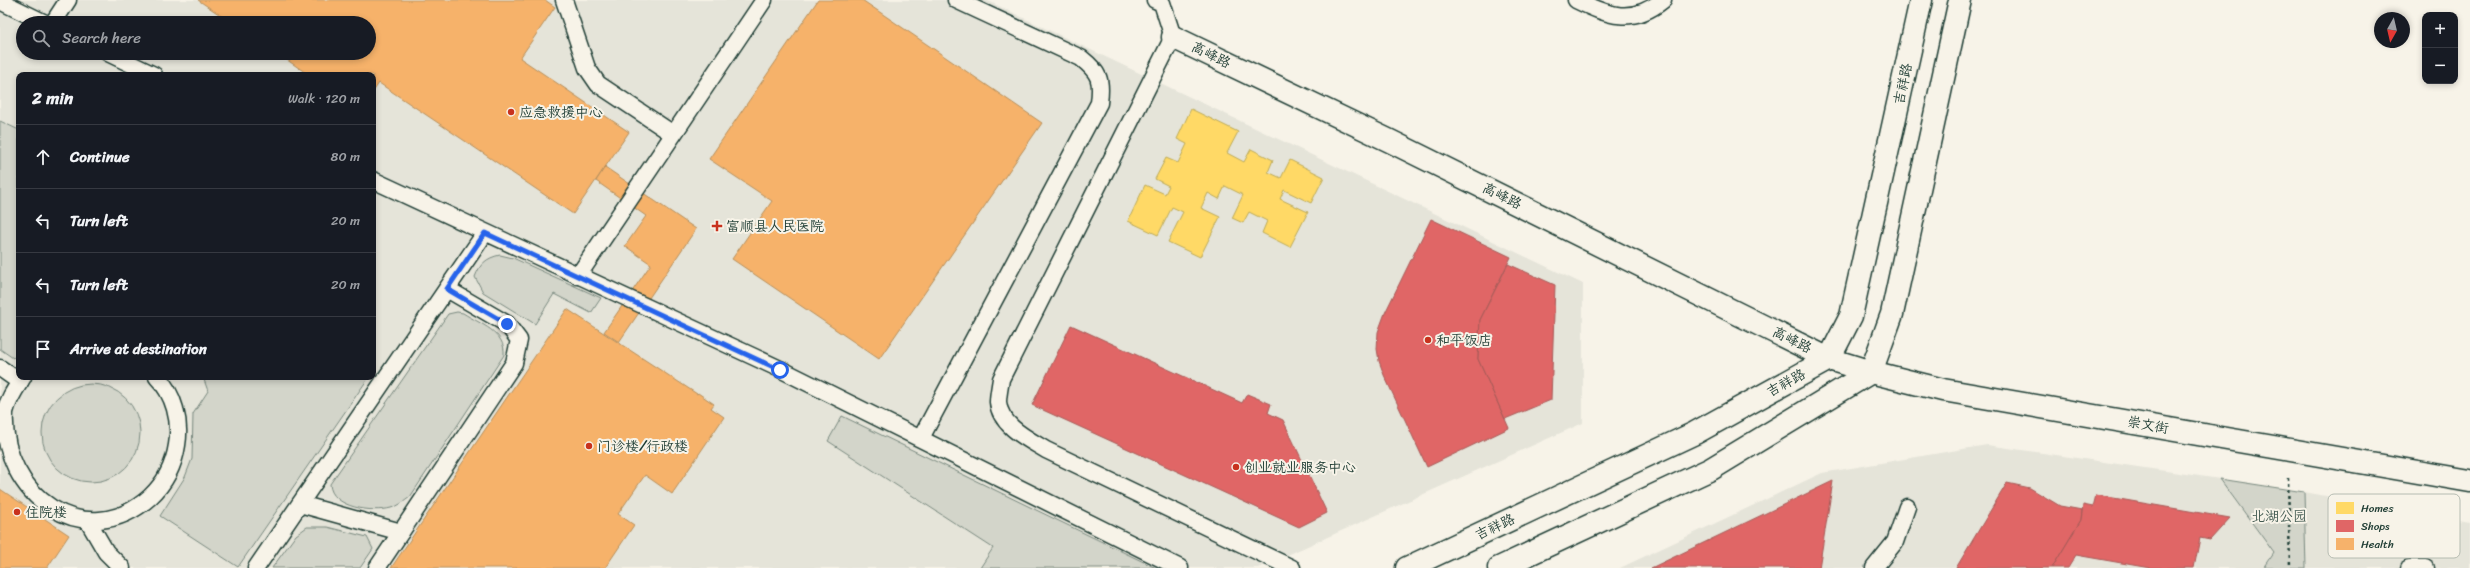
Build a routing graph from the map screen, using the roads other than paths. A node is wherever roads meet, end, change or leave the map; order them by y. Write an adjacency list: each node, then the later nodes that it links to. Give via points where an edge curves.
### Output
1 (68, 0): 12 (lane)
2 (564, 0): 16 (lane, via 587,68 598,84)
3 (764, 0): 16 (lane)
4 (956, 0): 27 (lane, via 1081,58 1095,69 1102,85 1099,103)
5 (1155, 0): 13 (lane, via 1162,3)
6 (1576, 0): 7 (lane, via 1597,10 1619,16 1635,15 1649,10)
7 (1663, 0)
8 (1921, 0): 21 (main road, 吉祥路, via 1851,316)
9 (1960, 0): 23 (main road, via 1892,314)
10 (0, 1): 11 (lane)
11 (31, 16)
12 (58, 16)
13 (1174, 37): 21 (main road, 高峰路); 37 (lane, via 1001,379 998,402 1004,417 1017,433 1046,450)
14 (123, 60): 15 (lane)
15 (148, 72)
16 (673, 134): 19 (lane)
17 (376, 181): 18 (lane)
18 (485, 233): 19 (lane); 20 (lane)
19 (578, 276): 27 (lane)
20 (447, 289): 29 (lane); 32 (lane, via 507,324 519,340 514,362)
21 (1829, 359): 23 (main road, 崇文街); 38 (main road, 吉祥路, via 1695,433)
22 (0, 368): 24 (lane)
23 (1871, 372): 28 (main road, 崇文街, via 1943,390); 39 (main road, via 1711,470)
24 (16, 376)
25 (20, 380): 31 (lane, via 5,411 2,430 4,450 10,469 20,486 39,504 69,518)
26 (159, 380): 31 (lane, via 171,397 177,416 179,436 176,455 169,473 158,490 127,513 108,519)
27 (921, 438): 36 (lane)
28 (2470, 481)
29 (300, 504): 32 (lane); 34 (lane)
30 (1907, 507): 40 (lane, via 1896,542)
31 (88, 521): 33 (lane, via 106,552)
32 (401, 532): 35 (lane)
33 (122, 568)
34 (256, 568)
35 (377, 568)
36 (1180, 568)
37 (1292, 568)
38 (1407, 568)
39 (1499, 568)
40 (1874, 568)
41 (2409, 568): 42 (lane)
42 (2426, 568)

